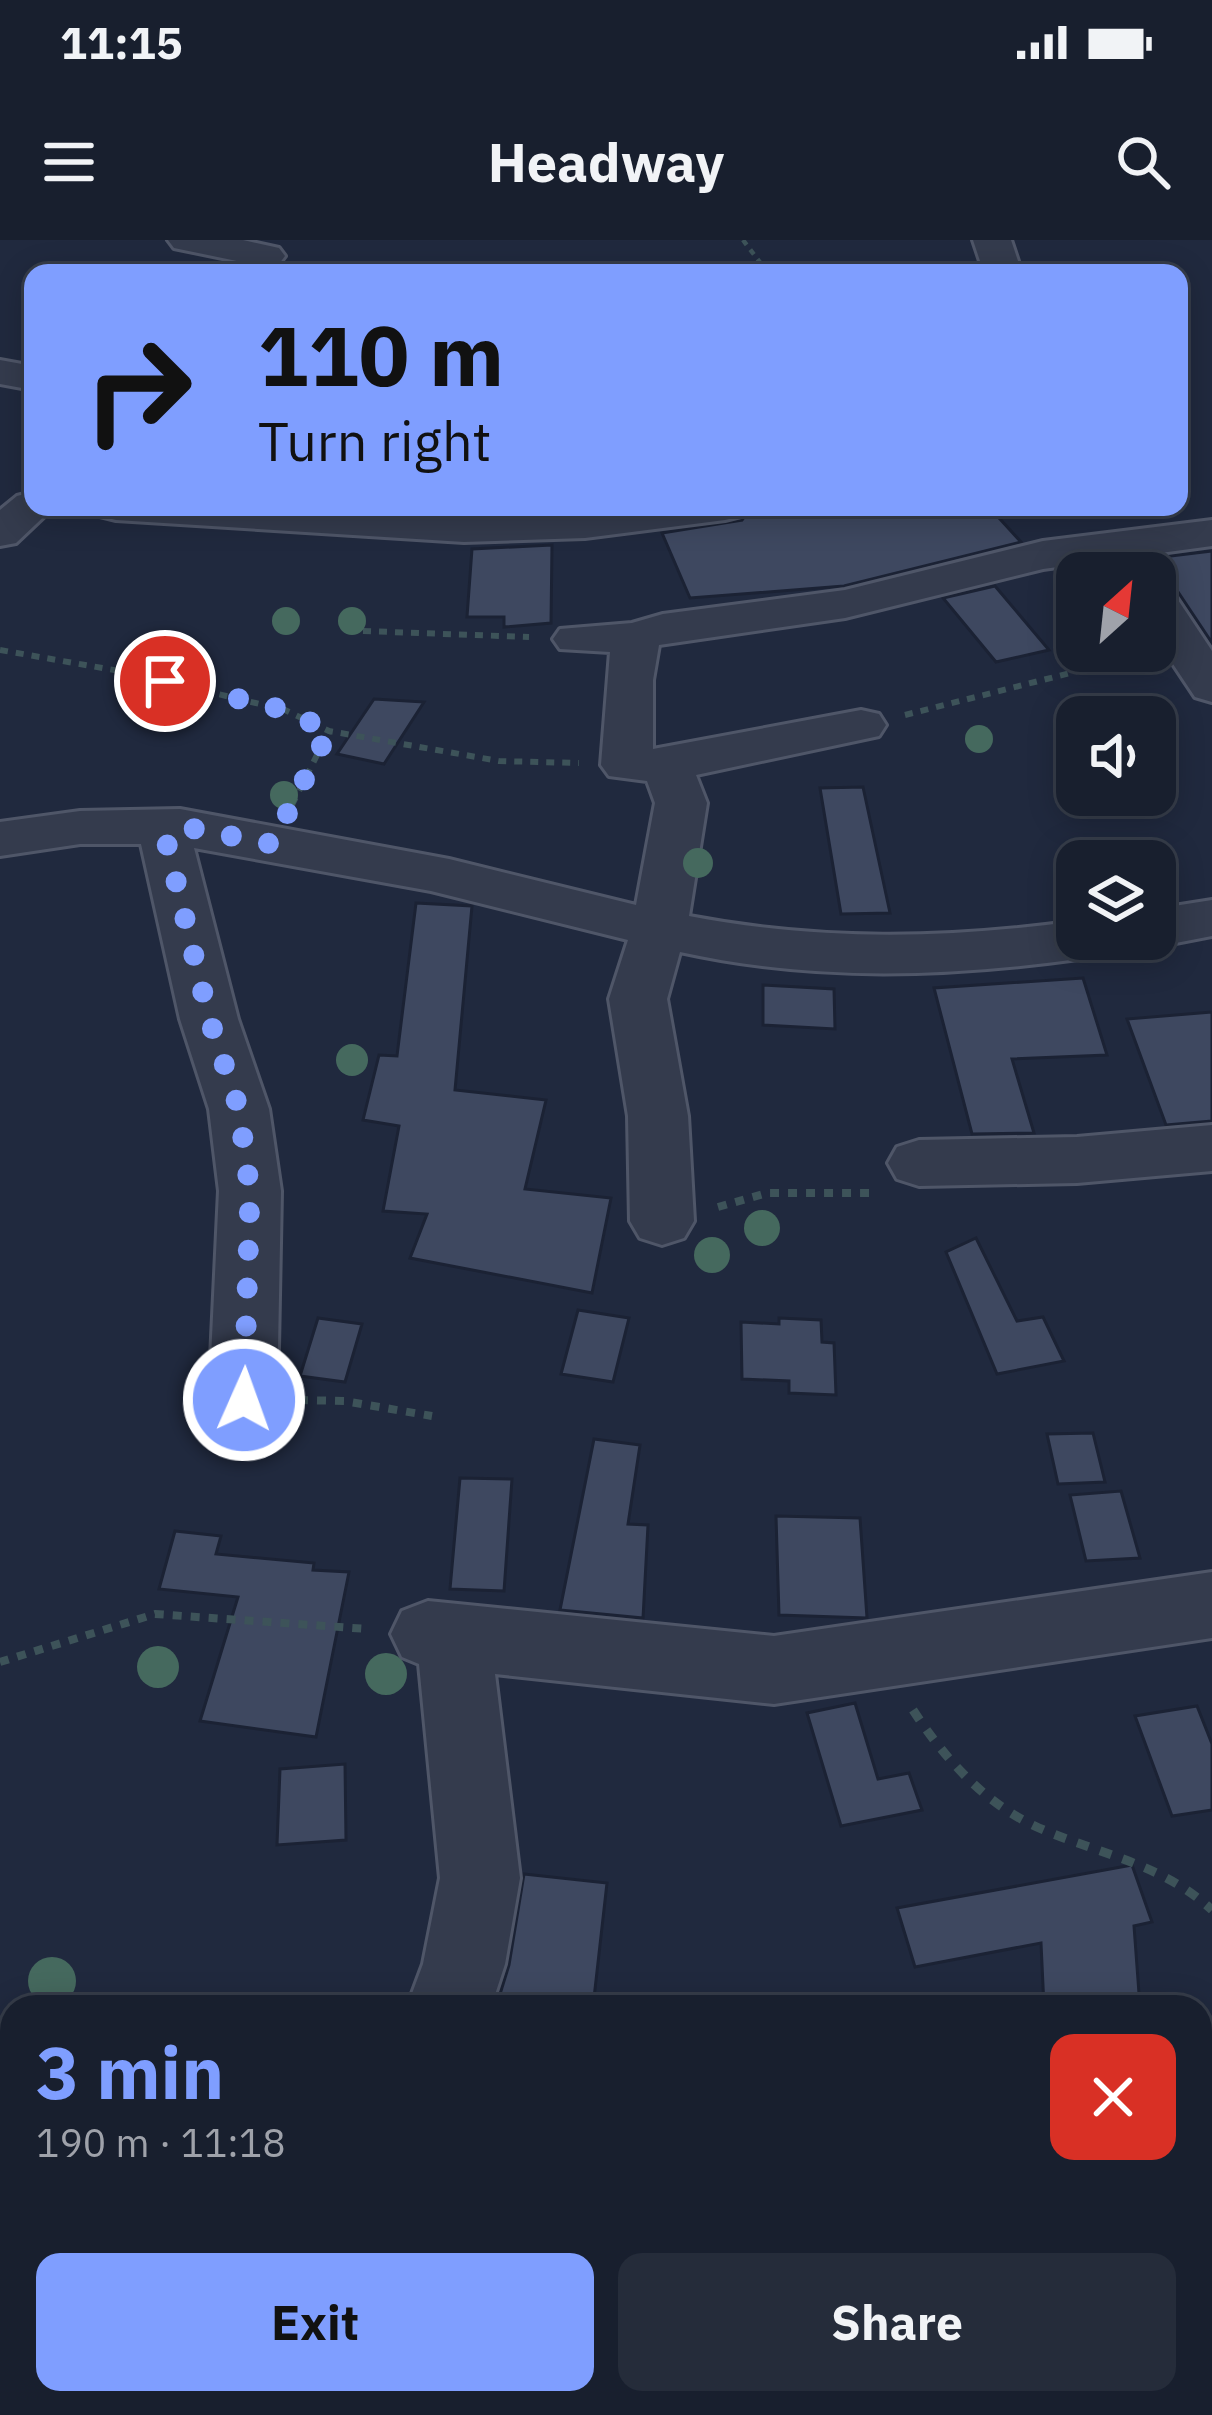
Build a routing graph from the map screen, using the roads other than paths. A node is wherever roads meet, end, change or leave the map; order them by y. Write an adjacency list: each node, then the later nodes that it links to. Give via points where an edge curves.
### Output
1 (187, 240): 2 (street)
2 (266, 256)
3 (24, 513): 6 (street)
4 (258, 516): 5 (street, via 464,529)
5 (655, 516)
6 (0, 533)
7 (1212, 533): 8 (street)
8 (1151, 552)
9 (1056, 556): 11 (street, via 845,604)
10 (1176, 633): 13 (street)
11 (637, 637): 12 (street); 15 (street, via 629,680)
12 (578, 639)
13 (1212, 687)
14 (861, 725): 15 (street)
15 (647, 765): 20 (street, via 681,803)
16 (180, 826): 17 (street); 20 (street, via 449,877); 25 (street, via 167,844 239,1109 250,1191)
17 (0, 838)
18 (1212, 918): 19 (street)
19 (1176, 924)
20 (659, 929): 21 (street, via 770,950 883,958); 24 (street, via 638,999 658,1116)
21 (1056, 943)
22 (1212, 1148): 23 (street)
23 (919, 1163)
24 (662, 1221)
25 (244, 1400)
26 (1212, 1605): 27 (street, via 774,1670 440,1636 469,1748 480,1878)
27 (453, 1995)

